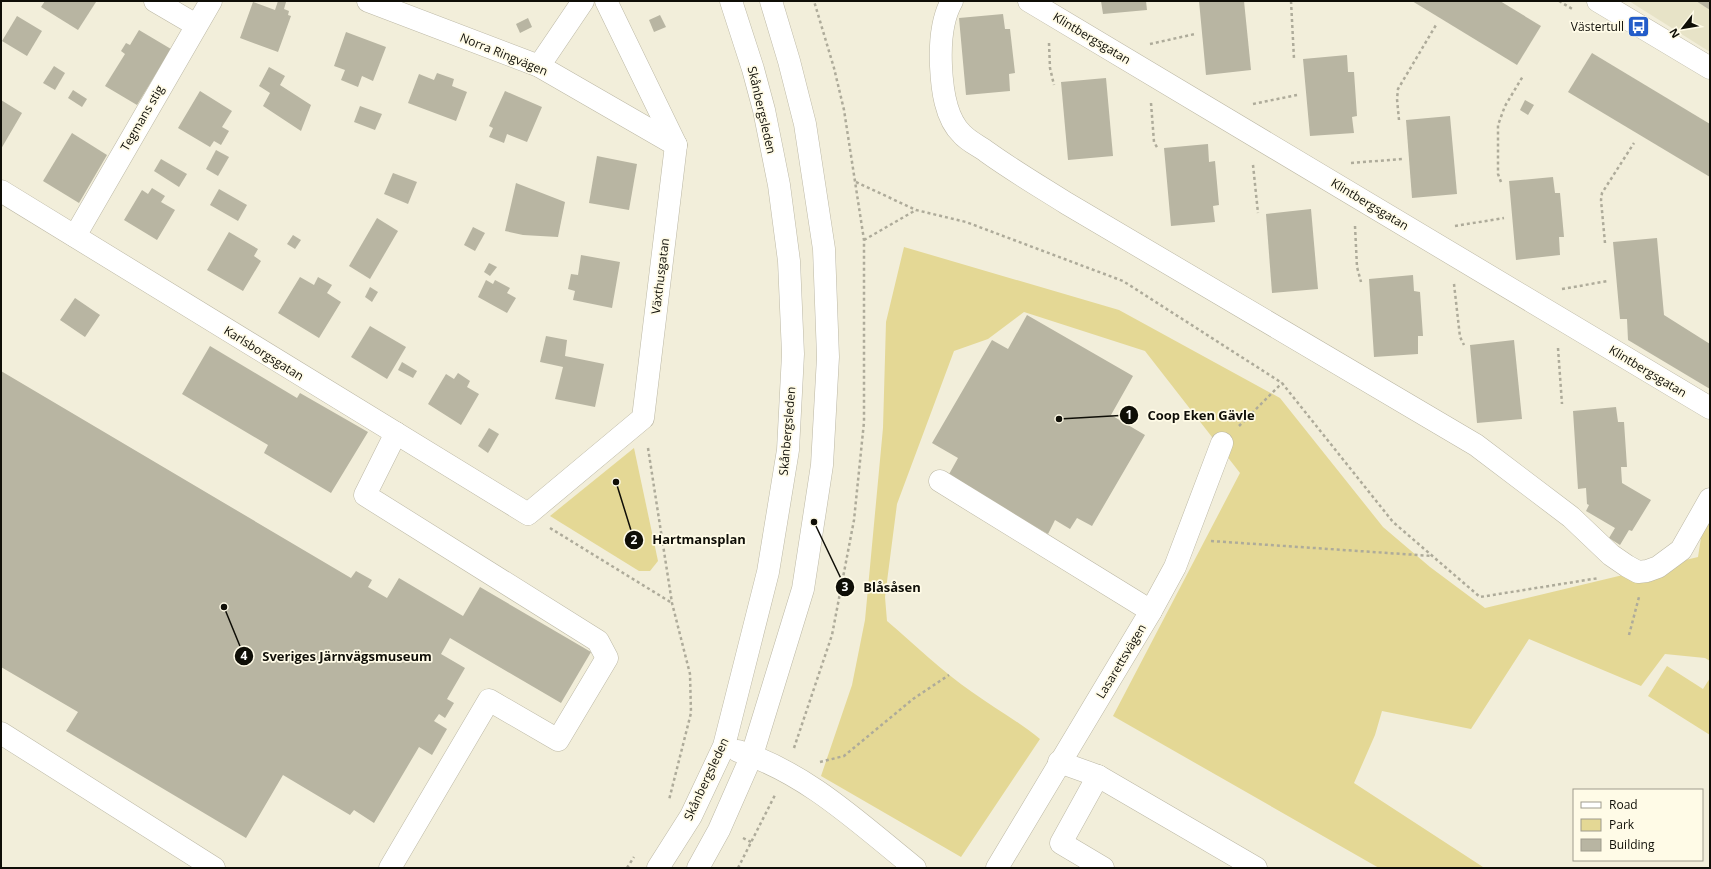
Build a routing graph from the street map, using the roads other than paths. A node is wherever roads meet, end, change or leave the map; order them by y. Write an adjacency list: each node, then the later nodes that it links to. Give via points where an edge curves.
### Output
1 (155, 1): 11 (street)
2 (211, 1): 11 (street, Tegmans stig)
3 (368, 1): 12 (street, Norra Ringvägen)
4 (583, 1): 12 (street)
5 (606, 1): 14 (street)
6 (732, 1): 25 (street, Skånbergsleden, via 764,110 779,185 789,261 793,354 788,450 768,572)
7 (772, 1): 26 (street, via 806,124 824,249 828,357 822,465 804,589)
8 (952, 1): 21 (street, via 947,9 940,57 942,80 952,120 962,134 1002,163 1476,445 1556,505 1622,562 1638,572 1647,571 1669,561 1682,550)
9 (1029, 1): 17 (street, Klintbergsgatan)
10 (1598, 1): 13 (street)
11 (196, 25): 16 (street, Tegmans stig)
12 (539, 66): 14 (street, Norra Ringvägen)
13 (1710, 68)
14 (676, 145): 22 (street, Växthusgatan, via 643,418)
15 (1, 191): 16 (street, Karlsborgsgatan)
16 (75, 236): 18 (street, Karlsborgsgatan)
17 (1710, 408)
18 (396, 433): 22 (street, Karlsborgsgatan); 30 (street, via 365,495 598,641 607,658 558,740 489,700)
19 (1222, 443): 23 (street, Lasarettsvägen, via 1175,567)
20 (940, 481): 23 (street)
21 (1710, 499)
22 (528, 514)
23 (1151, 611): 27 (street, Lasarettsvägen)
24 (1, 733): 29 (street)
25 (724, 746): 26 (street); 31 (street, Skånbergsleden, via 690,816)
26 (752, 755): 32 (street, via 719,830); 33 (street, via 787,771 818,790)
27 (1059, 762): 28 (street); 34 (street, Lasarettsvägen)
28 (1098, 776): 35 (street, via 1061,843); 36 (street)
29 (214, 868)
30 (390, 868)
31 (658, 868)
32 (698, 868)
33 (916, 868)
34 (997, 868)
35 (1103, 868)
36 (1256, 868)

